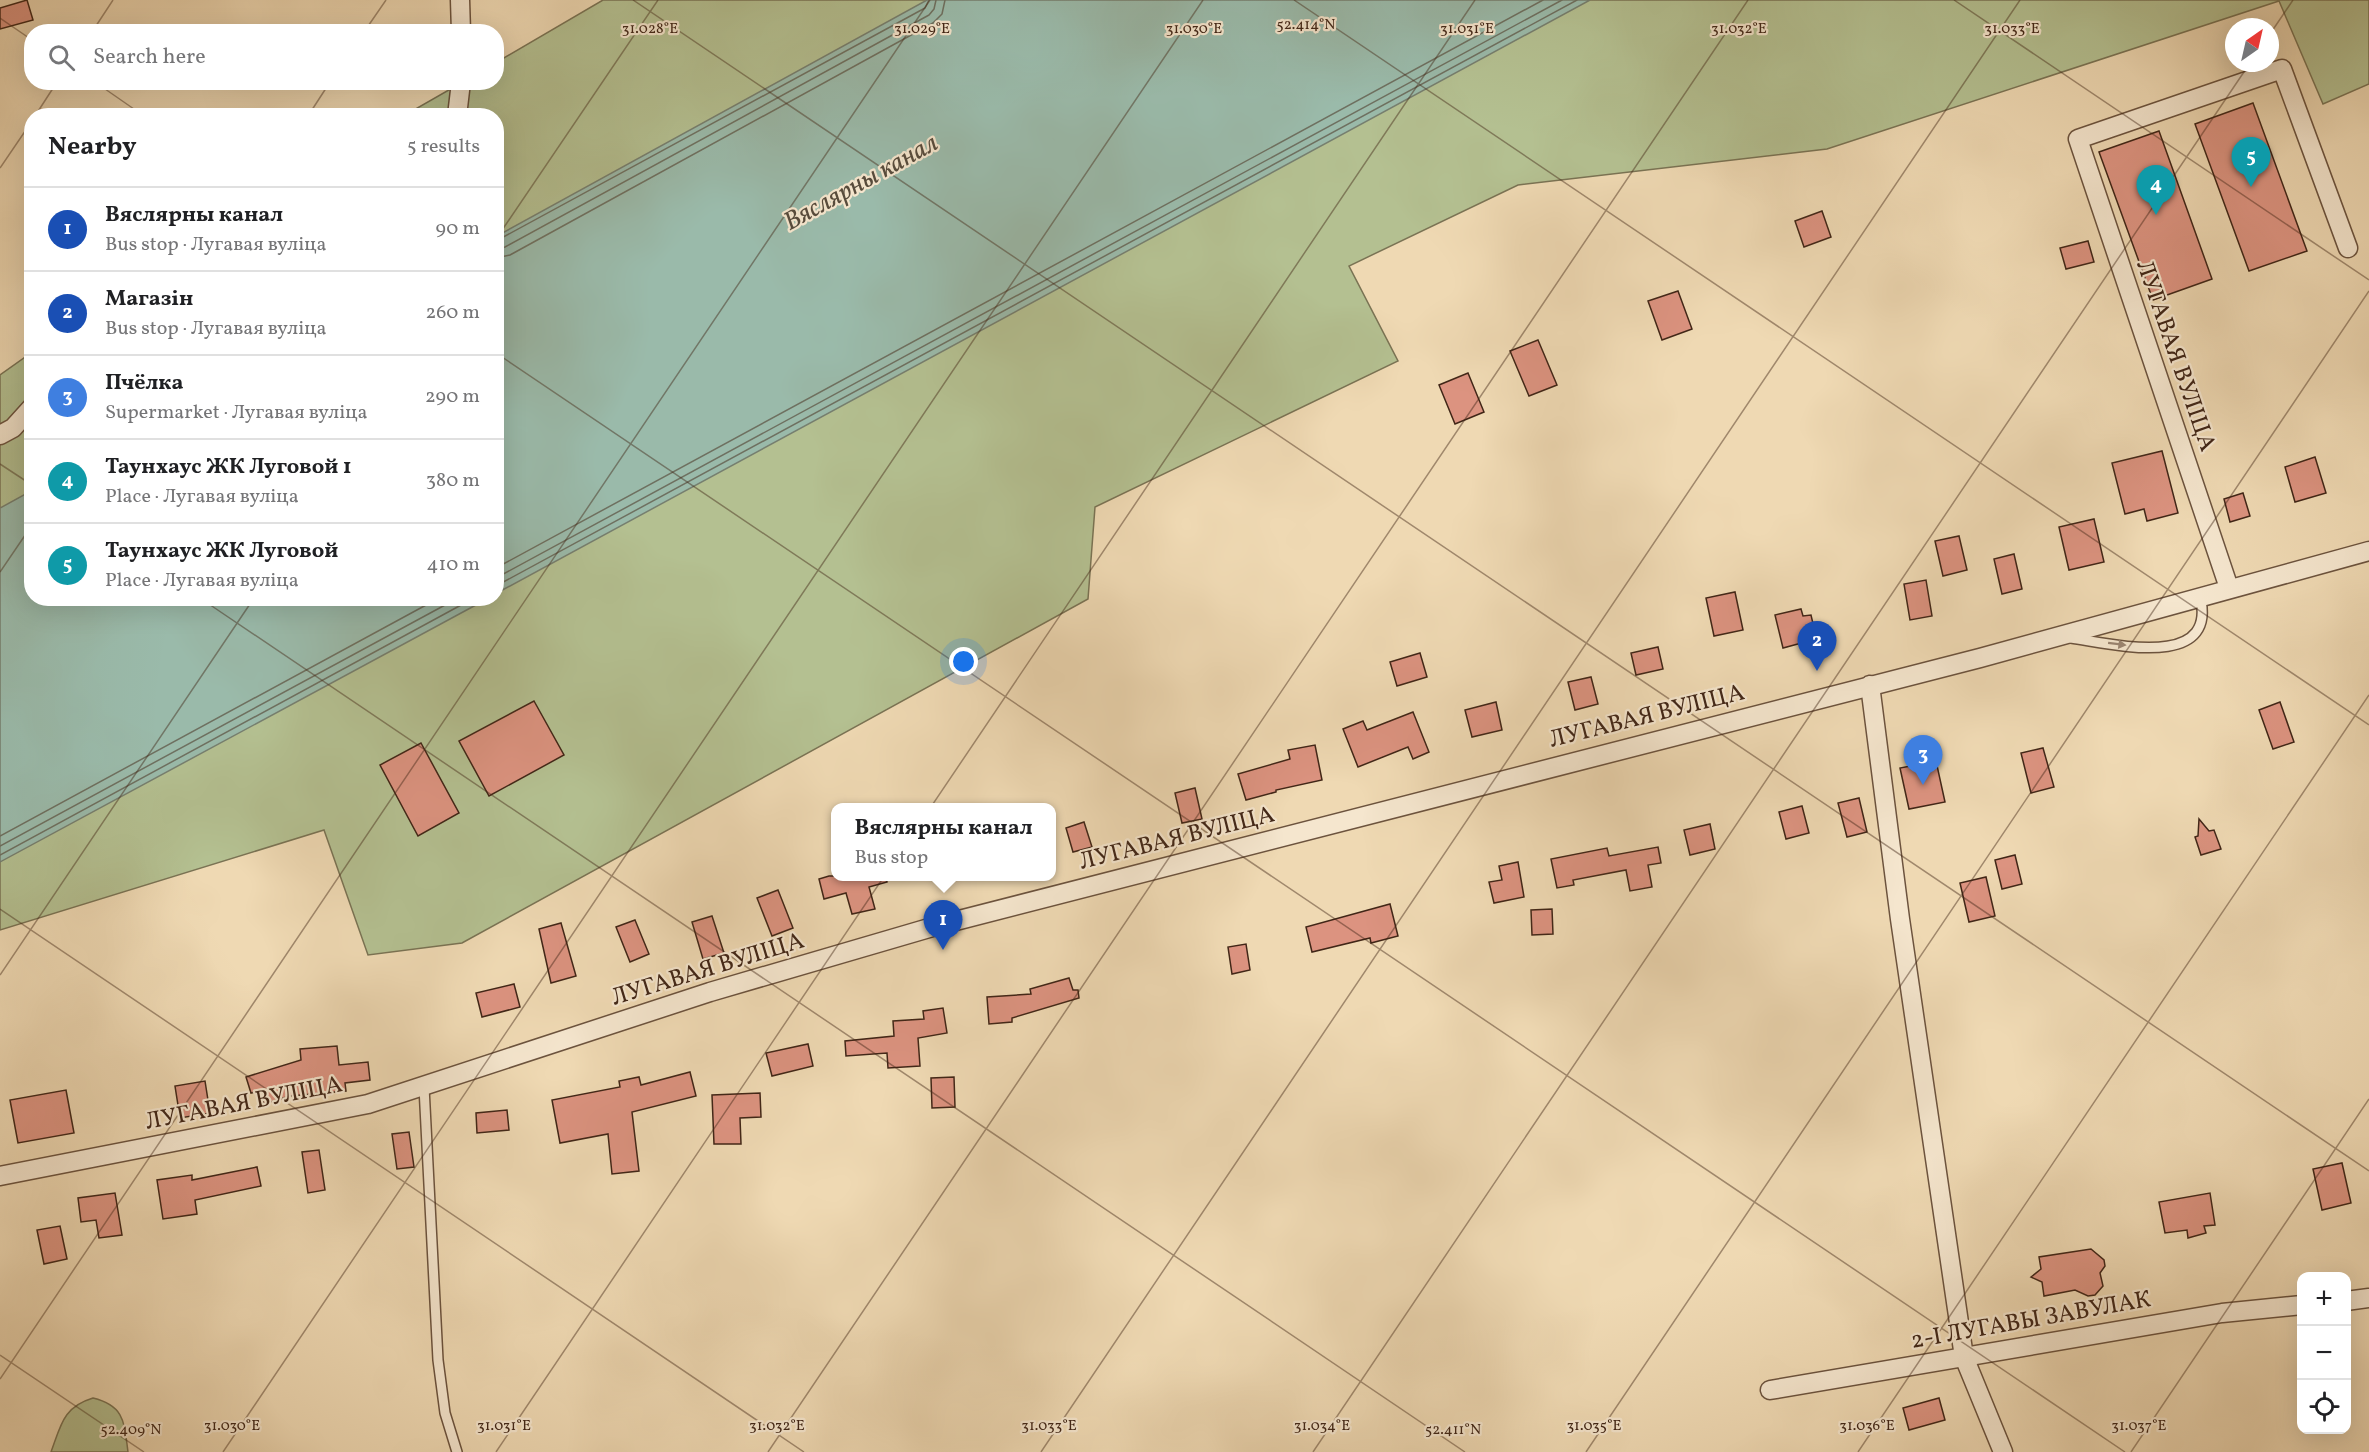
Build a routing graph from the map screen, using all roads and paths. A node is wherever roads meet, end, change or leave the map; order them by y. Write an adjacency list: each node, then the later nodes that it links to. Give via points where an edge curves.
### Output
1 (460, 0): 2 (street)
2 (461, 24)
3 (460, 90): 4 (street)
4 (458, 108)
5 (2348, 248): 9 (street, ЛУГАВАЯ ВУЛІЦА, via 2282,69 2078,139)
6 (24, 416): 7 (street)
7 (0, 435)
8 (2369, 551): 9 (street, ЛУГАВАЯ ВУЛІЦА)
9 (2229, 588): 10 (street, ЛУГАВАЯ ВУЛІЦА)
10 (2200, 596): 11 (street, ЛУГАВАЯ ВУЛІЦА); 11 (lane, one-way to 10, via 2154,649 2175,647 2197,629 2203,609)
11 (2059, 636): 12 (street, ЛУГАВАЯ ВУЛІЦА)
12 (1870, 685): 13 (street, ЛУГАВАЯ ВУЛІЦА, via 926,929 711,992); 18 (street)
13 (424, 1087): 14 (street, ЛУГАВАЯ ВУЛІЦА, via 369,1104); 20 (lane, via 438,1360 445,1413)
14 (0, 1176)
15 (2369, 1299): 16 (street)
16 (2351, 1301)
17 (2297, 1305): 18 (street, 2-І ЛУГАВЫ ЗАВУЛАК, via 2222,1313)
18 (1964, 1357): 19 (street, 2-І ЛУГАВЫ ЗАВУЛАК); 21 (street)
19 (1770, 1390)
20 (457, 1452)
21 (2003, 1452)

